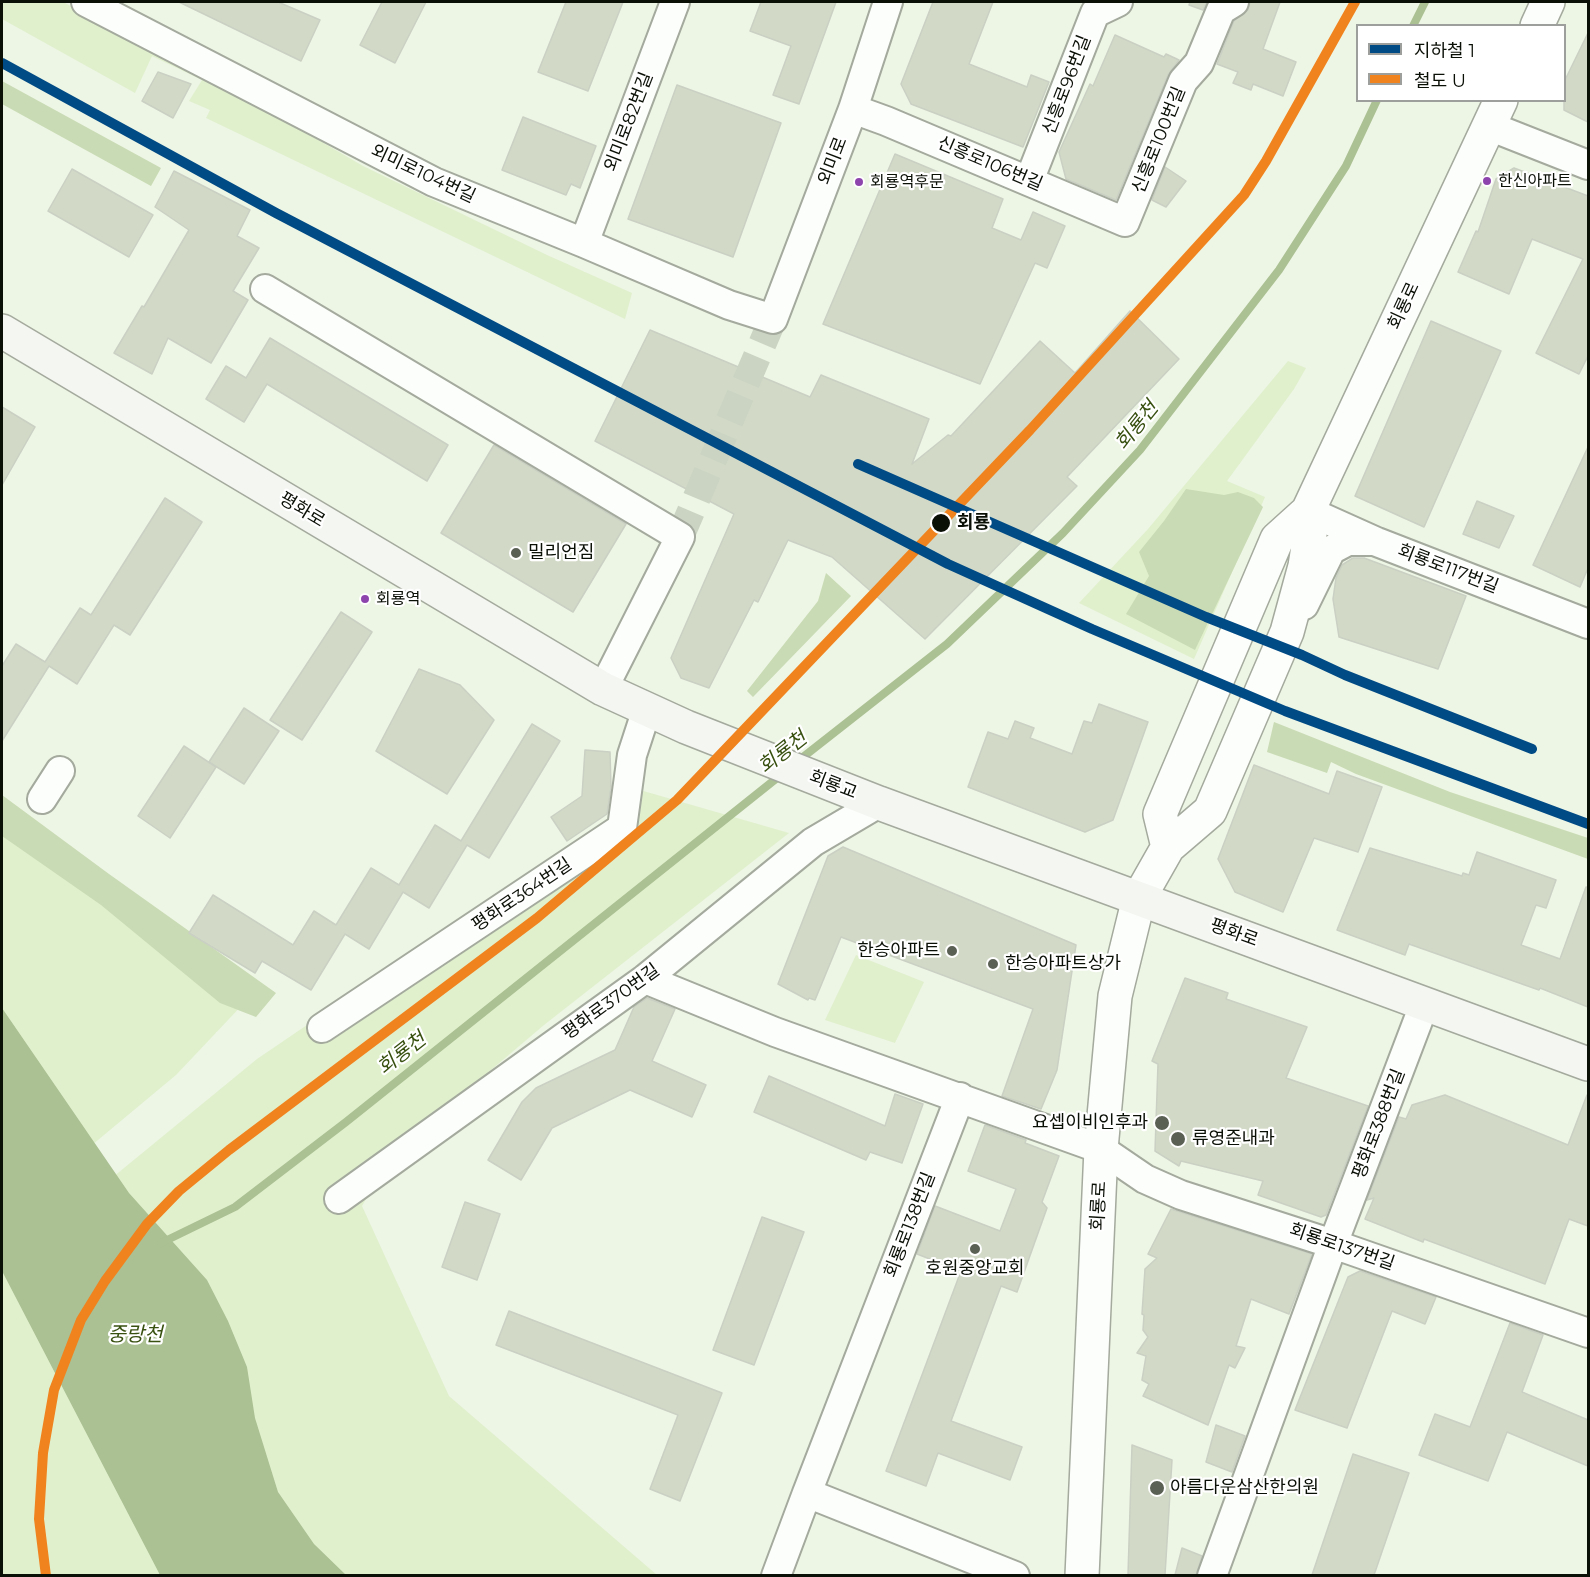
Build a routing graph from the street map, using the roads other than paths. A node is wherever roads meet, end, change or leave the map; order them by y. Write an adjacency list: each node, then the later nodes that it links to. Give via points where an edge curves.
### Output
1 (86, 2): 13 (street, 외미로104번길, via 434,182)
2 (675, 2): 13 (street, 외미로82번길)
3 (888, 2): 8 (street, 외미로)
4 (1118, 2): 11 (street, 신흥로96번길, via 1095,13)
5 (1234, 2): 12 (street, 신흥로100번길, via 1221,10 1199,63 1183,81)
6 (1548, 2): 7 (street)
7 (1538, 24)
8 (853, 109): 11 (street, 신흥로106번길); 15 (street, 외미로)
9 (1495, 113): 10 (street); 17 (street, 회룡로)
10 (1588, 165)
11 (1029, 181): 12 (street, 신흥로106번길)
12 (1125, 222)
13 (584, 243): 15 (street, 외미로104번길, via 729,305)
14 (265, 289): 21 (street, via 680,537)
15 (773, 319)
16 (2, 331): 21 (main road, 평화로)
17 (1308, 512): 18 (street, 회룡로117번길); 20 (street, 회룡로, via 1309,545); 27 (street, 회룡로, via 1278,539 1193,734 1160,814)
18 (1377, 542): 19 (street, 회룡로117번길); 20 (street, via 1348,541 1331,550)
19 (1588, 624)
20 (1287, 632): 27 (street, 회룡로, via 1210,811)
21 (603, 689): 22 (main road, 평화로)
22 (647, 709): 23 (main road, 평화로); 31 (street, 평화로364번길, via 632,755 622,828)
23 (686, 727): 26 (main road, 회룡교)
24 (60, 771): 25 (street)
25 (42, 799)
26 (879, 803): 28 (main road, 평화로); 29 (street, 평화로370번길, via 813,842)
27 (1168, 847): 28 (street, 회룡로)
28 (1139, 898): 30 (main road, 평화로); 34 (street, 회룡로, via 1115,996)
29 (645, 979): 33 (street, via 775,1032); 35 (street, 평화로370번길)
30 (1424, 1005): 32 (main road, 평화로); 36 (street, 평화로388번길)
31 (322, 1028)
32 (1588, 1064)
33 (960, 1097): 34 (street); 38 (street, 회룡로138번길)
34 (1101, 1149): 36 (street, 회룡로137번길, via 1145,1179 1181,1194); 41 (street, 회룡로)
35 (339, 1199)
36 (1334, 1244): 37 (street, 회룡로137번길); 42 (street, 평화로388번길)
37 (1588, 1333)
38 (807, 1493): 39 (street, 회룡로138번길); 40 (street)
39 (776, 1575)
40 (1015, 1575)
41 (1082, 1575)
42 (1212, 1575)

